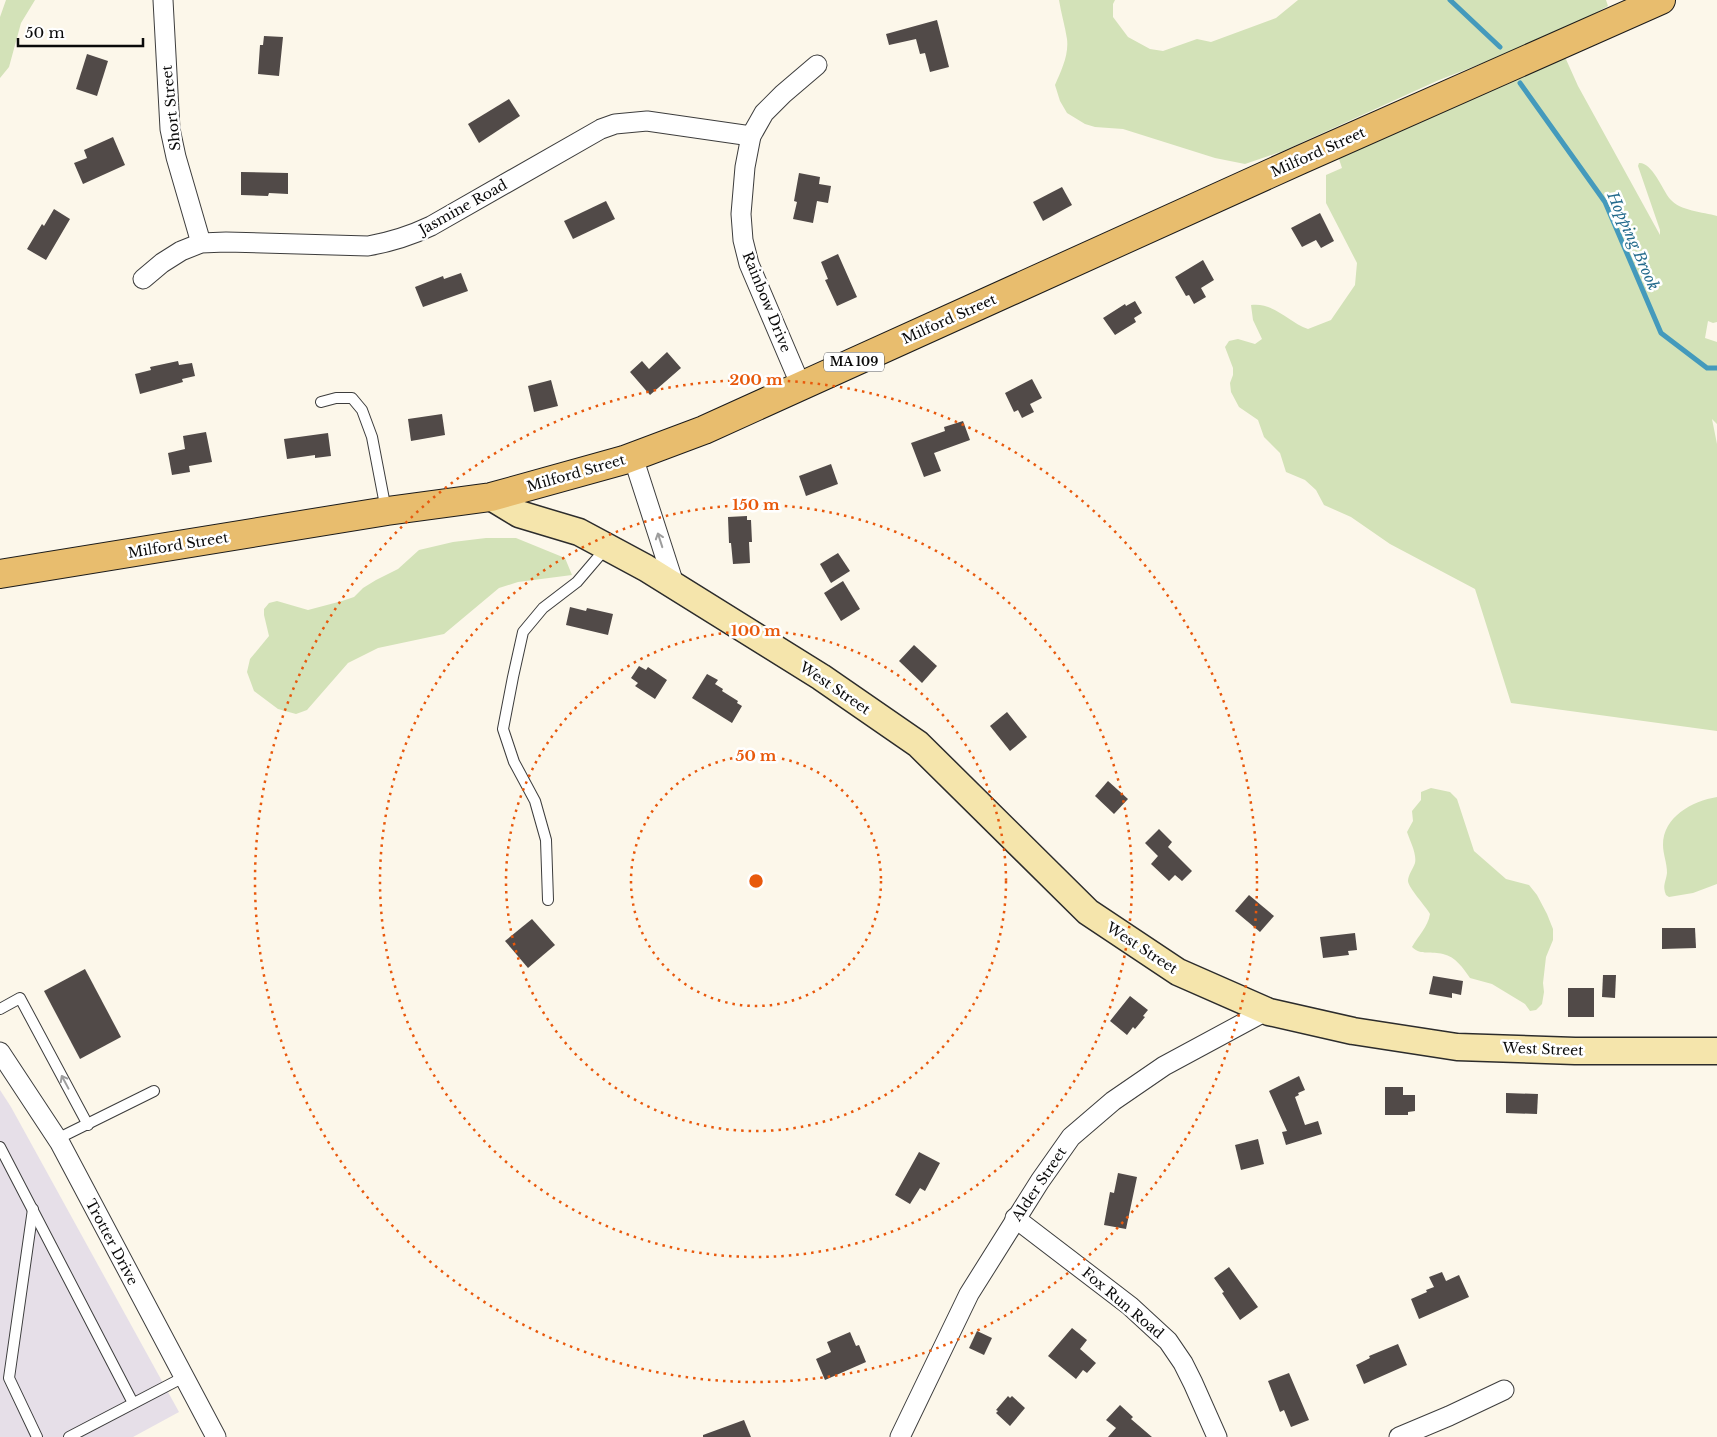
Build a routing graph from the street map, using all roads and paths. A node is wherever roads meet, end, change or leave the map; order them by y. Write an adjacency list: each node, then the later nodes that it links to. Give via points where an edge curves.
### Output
1 (163, 0): 5 (street, Short Street, via 170,129)
2 (1662, 0): 7 (main road, Milford Street / MA 109)
3 (817, 65): 4 (street, Rainbow Drive, via 764,114)
4 (751, 136): 5 (street, Jasmine Road, via 647,121 615,124 431,226 390,242 368,246); 7 (street, Rainbow Drive, via 742,190 743,240 748,264)
5 (200, 243): 6 (street, Jasmine Road, via 181,251)
6 (143, 279)
7 (801, 386): 9 (main road, Milford Street / MA 109, via 704,430)
8 (321, 402): 11 (lane, via 352,398 362,410 372,437)
9 (633, 457): 10 (main road, Milford Street / MA 109); 14 (street, one-way to 9)
10 (491, 497): 11 (main road, Milford Street / MA 109); 12 (street, West Street, via 519,514 579,532)
11 (387, 511): 13 (main road, Milford Street / MA 109)
12 (607, 547): 14 (street, West Street); 15 (lane, via 577,582 543,608 523,632 503,729 514,762 535,802 546,840)
13 (0, 574)
14 (675, 586): 17 (street, West Street, via 821,677 918,744 1088,912 1178,972)
15 (548, 900)
16 (0, 1009): 21 (lane, one-way to 16, via 20,998)
17 (1266, 1011): 18 (street, West Street, via 1353,1031 1457,1047); 25 (street, Alder Street, via 1164,1066 1113,1101 1071,1137)
18 (1717, 1051)
19 (0, 1052): 22 (street, Trotter Drive)
20 (154, 1091): 21 (lane)
21 (88, 1125): 22 (lane)
22 (57, 1139): 26 (street, Trotter Drive)
23 (0, 1148): 24 (lane)
24 (32, 1209): 28 (lane); 29 (lane, via 9,1378)
25 (1015, 1218): 32 (street, Alder Street, via 969,1294); 33 (street, Fox Run Road, via 1130,1306 1168,1341 1193,1382)
26 (184, 1376): 28 (lane); 31 (street, Trotter Drive)
27 (1504, 1390): 34 (street)
28 (133, 1403): 30 (lane)
29 (38, 1437)
30 (69, 1437)
31 (216, 1437)
32 (900, 1437)
33 (1217, 1437)
34 (1399, 1437)

